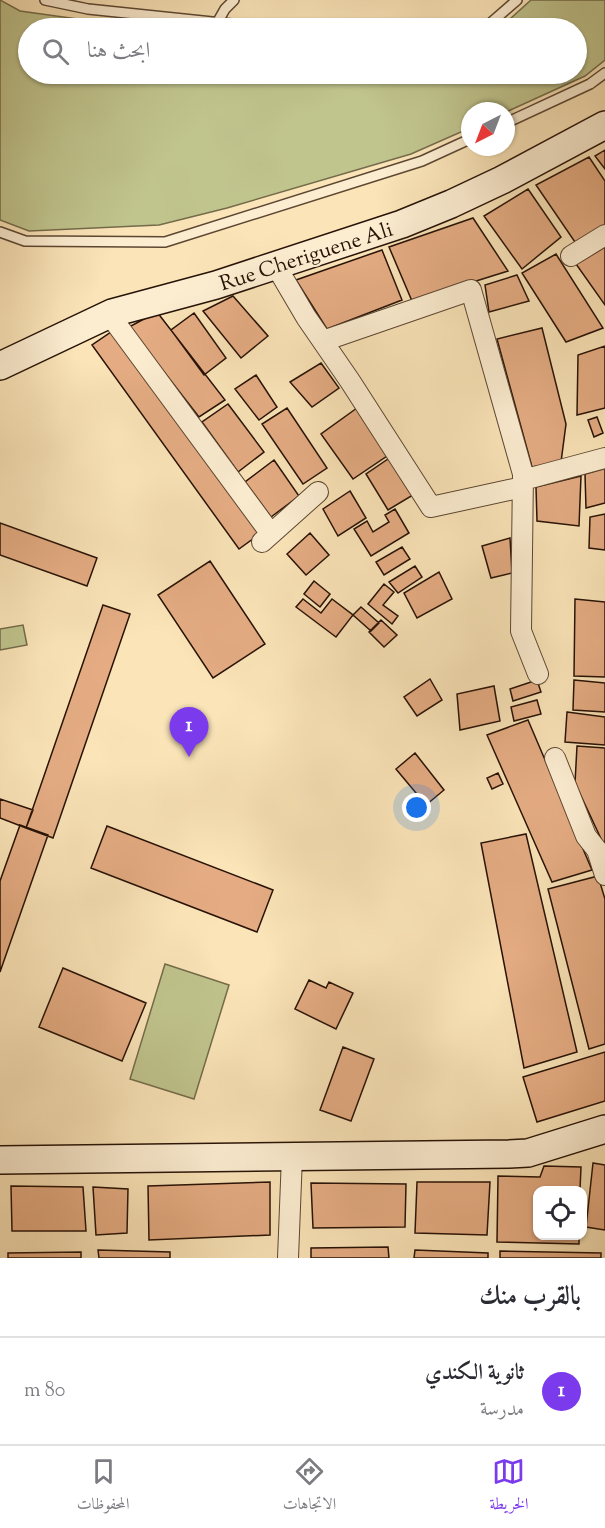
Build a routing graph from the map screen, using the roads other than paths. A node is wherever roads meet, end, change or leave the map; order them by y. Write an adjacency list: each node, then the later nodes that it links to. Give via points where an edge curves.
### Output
1 (45, 0): 4 (lane)
2 (234, 0): 5 (lane)
3 (518, 0): 6 (lane)
4 (171, 18)
5 (220, 18)
6 (497, 18)
7 (605, 73): 8 (lane)
8 (515, 119)
9 (605, 125): 14 (main road, Rue Cheriguene Ali, via 451,204)
10 (461, 143): 11 (lane, via 422,161 165,242 25,241)
11 (0, 232)
12 (605, 235): 13 (street)
13 (571, 256)
14 (276, 266): 15 (main road, Rue Cheriguene Ali); 16 (street)
15 (109, 314): 17 (main road, Rue Cheriguene Ali); 20 (street, via 266,538)
16 (322, 341): 19 (street, via 431,507); 19 (street, via 471,290)
17 (0, 366)
18 (605, 458): 19 (street)
19 (523, 484): 21 (street, via 522,631)
20 (318, 492)
21 (538, 674)
22 (555, 758): 23 (street, via 586,836)
23 (601, 849): 24 (street)
24 (605, 875)
25 (605, 1129): 26 (main road, via 518,1153)
26 (292, 1156): 27 (main road); 28 (street)
27 (0, 1160)
28 (288, 1258)

